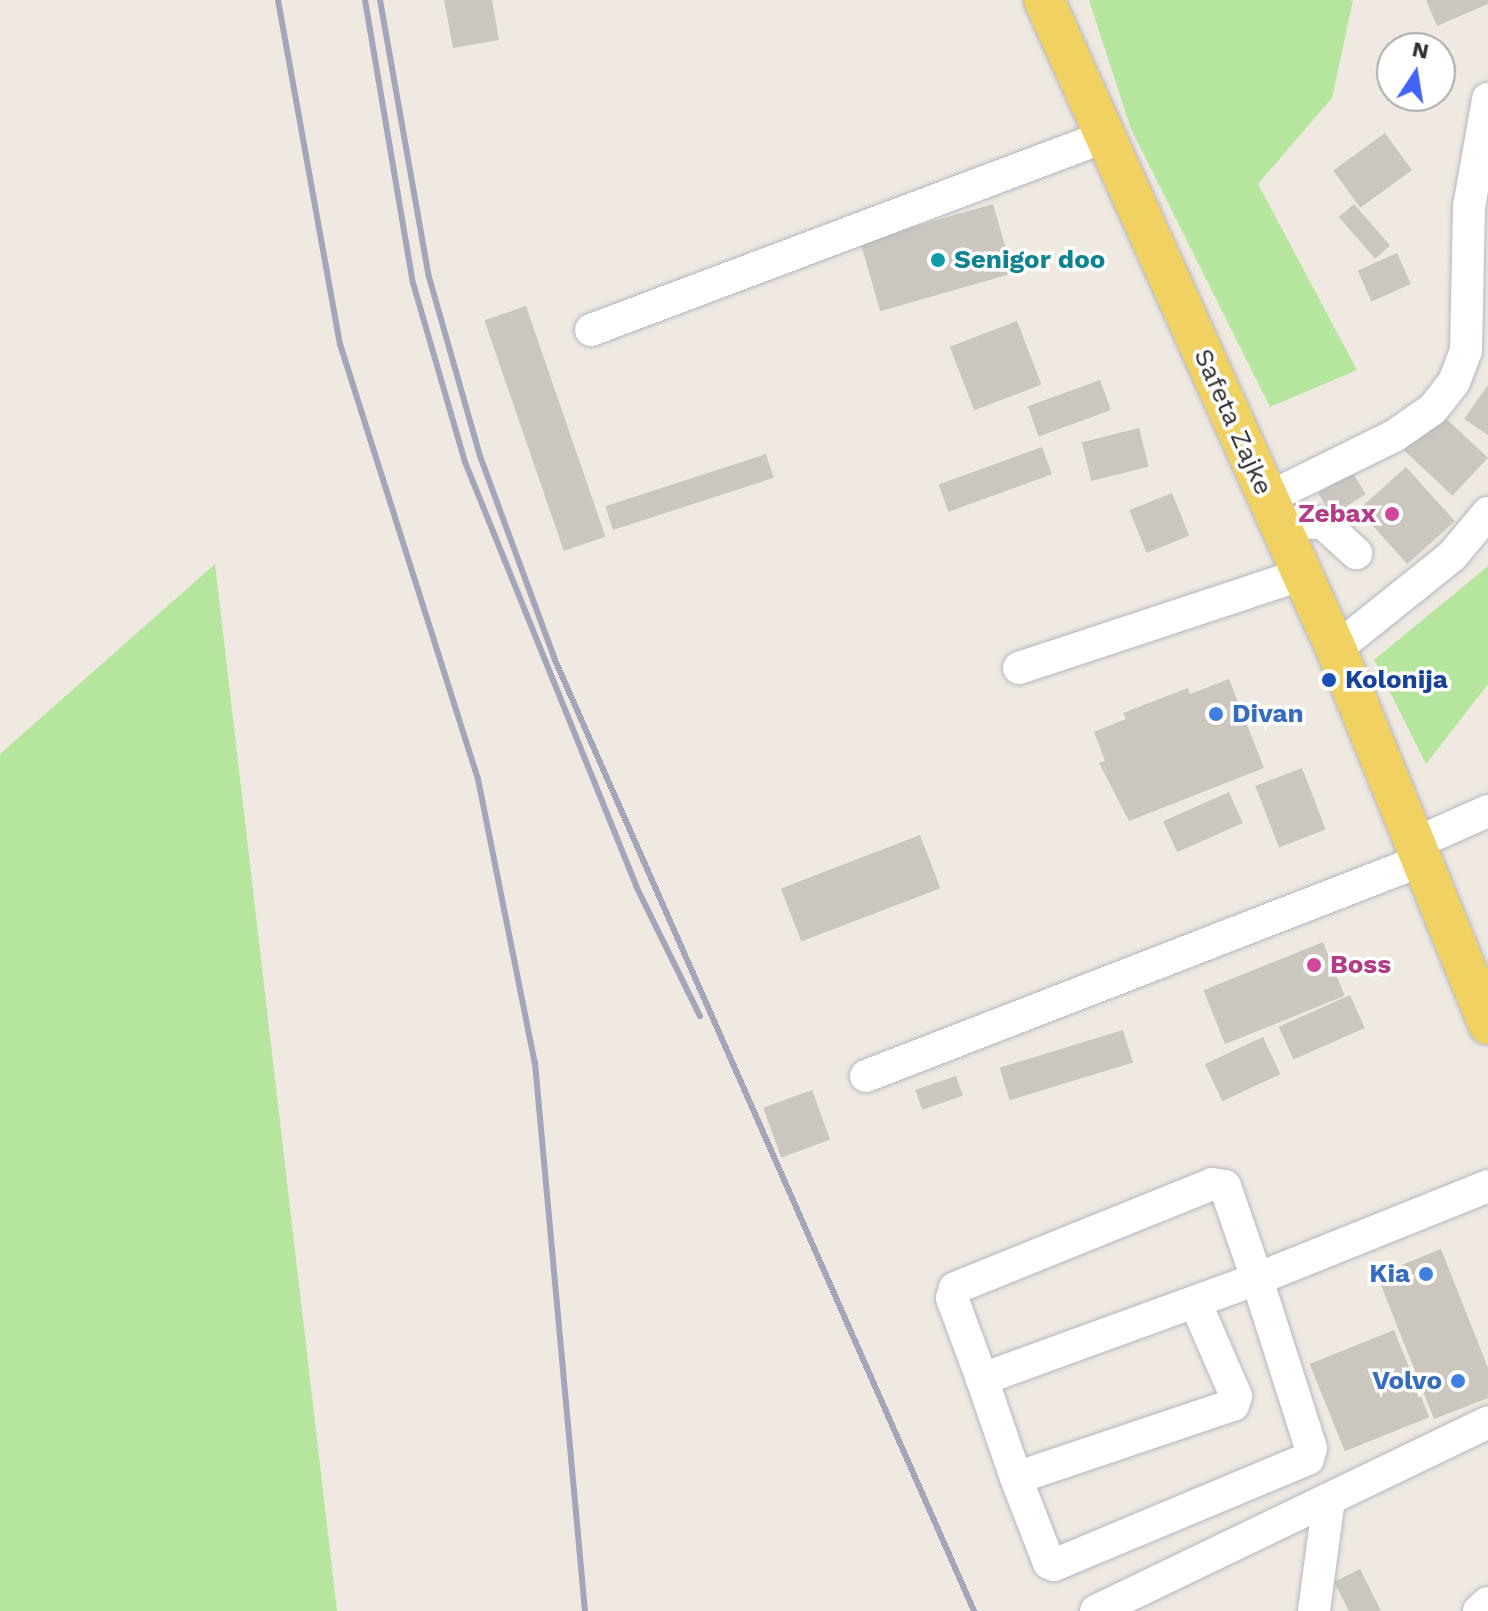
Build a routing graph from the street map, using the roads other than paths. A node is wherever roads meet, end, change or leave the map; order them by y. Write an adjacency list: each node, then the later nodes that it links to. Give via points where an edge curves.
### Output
1 (1044, 0): 3 (main road, Safeta Zajke)
2 (1488, 99): 5 (street, via 1469,207 1466,351 1454,382 1433,409)
3 (1104, 137): 4 (street); 5 (main road, Safeta Zajke)
4 (591, 330)
5 (1273, 510): 7 (street, via 1323,523); 8 (main road, Safeta Zajke)
6 (1488, 513): 9 (street, via 1452,556)
7 (1356, 553)
8 (1301, 575): 9 (main road, Safeta Zajke); 10 (street)
9 (1336, 649): 12 (main road, Safeta Zajke)
10 (1019, 668)
11 (1488, 811): 12 (street)
12 (1419, 852): 13 (main road, Safeta Zajke); 14 (street)
13 (1488, 1024)
14 (866, 1076)
15 (1485, 1197): 16 (street)
16 (1257, 1279): 17 (street); 18 (street, via 1225,1186 1212,1184 955,1288 952,1298); 20 (street, via 1311,1448 1308,1459 1054,1565)
17 (1196, 1304): 18 (street); 20 (street, via 1236,1396 1233,1405)
18 (982, 1379): 20 (street)
19 (1488, 1422): 21 (street)
20 (1016, 1478)
21 (1329, 1499): 23 (street); 24 (street)
22 (1488, 1603): 25 (street)
23 (1096, 1611)
24 (1314, 1611)
25 (1479, 1611)

